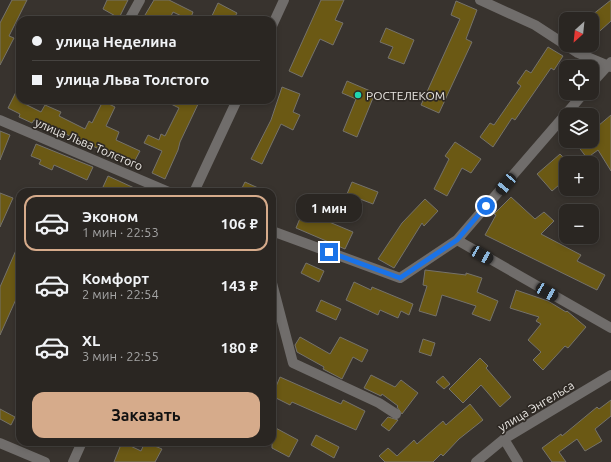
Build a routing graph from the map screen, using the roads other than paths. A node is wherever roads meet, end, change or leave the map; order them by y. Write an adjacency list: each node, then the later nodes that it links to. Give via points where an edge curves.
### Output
1 (140, 0): 4 (street)
2 (284, 0): 5 (street)
3 (480, 0): 6 (street, via 535,25 578,53)
4 (132, 16)
5 (276, 17)
6 (610, 65): 7 (street)
7 (599, 76)
8 (578, 100): 14 (street)
9 (235, 104): 12 (street)
10 (0, 120): 11 (street, улица Льва Толстого)
11 (160, 188)
12 (196, 188)
13 (276, 232): 14 (street, via 400,278)
14 (457, 240): 16 (street)
15 (276, 298): 18 (street, via 293,363 379,403)
16 (611, 328)
17 (611, 375): 19 (street, улица Энгельса)
18 (396, 414)
19 (504, 439): 24 (street, улица Энгельса); 25 (street)
20 (0, 443): 22 (street)
21 (80, 446): 23 (street)
22 (45, 462)
23 (73, 462)
24 (476, 462)
25 (518, 462)

